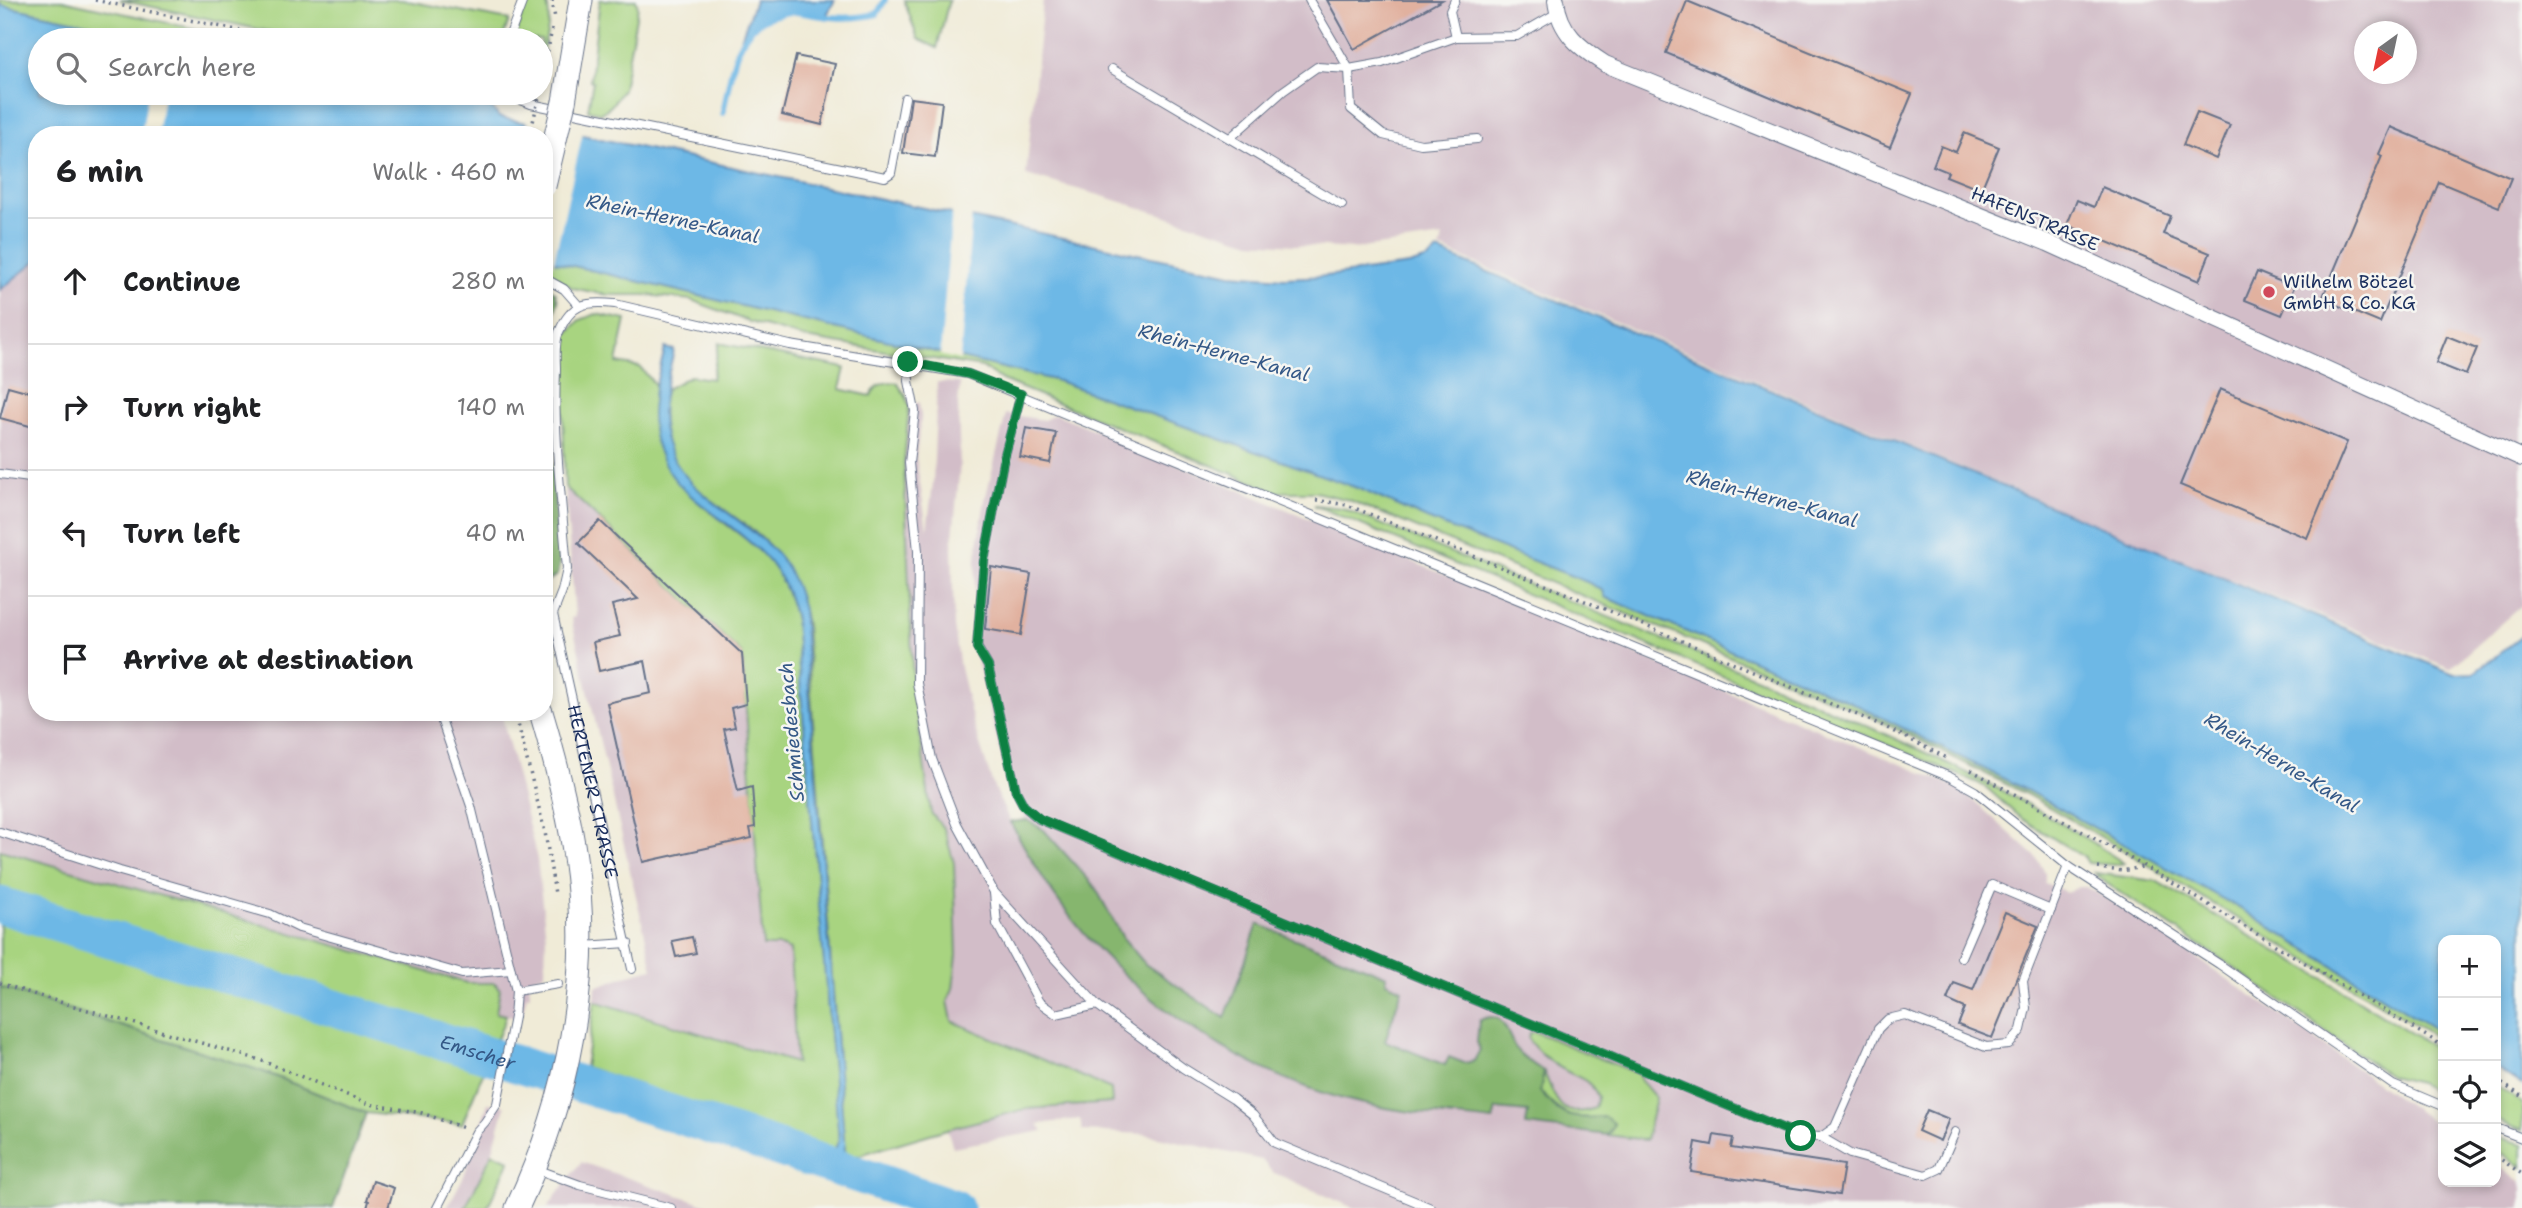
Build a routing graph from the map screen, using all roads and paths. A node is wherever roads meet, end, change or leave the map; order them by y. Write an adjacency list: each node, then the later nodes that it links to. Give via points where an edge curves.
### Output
1 (95, 0): 8 (path)
2 (523, 0): 9 (lane)
3 (552, 0): 10 (path)
4 (581, 0): 20 (main road, bridge)
5 (1309, 0): 13 (lane)
6 (1455, 0): 11 (lane, via 1450,11)
7 (1556, 7): 11 (lane, via 1517,36); 26 (street, HAFENSTRASSE, via 1568,36 1605,64 2048,243)
8 (227, 28)
9 (512, 28)
10 (553, 28)
11 (1456, 37): 13 (lane, via 1382,63)
12 (1112, 69): 18 (lane)
13 (1349, 69): 18 (lane, via 1317,67); 19 (lane, via 1351,108 1383,135 1420,144)
14 (905, 98): 15 (lane, via 891,173 885,177)
15 (536, 105)
16 (537, 105): 17 (path, bridge)
17 (532, 126)
18 (1230, 138): 21 (lane)
19 (1477, 139)
20 (553, 148)
21 (1342, 205)
22 (553, 283): 23 (lane)
23 (579, 306): 24 (lane, via 590,301 615,304 790,345); 29 (lane, HERTENER STRASSE, via 558,334 555,405 567,569)
24 (908, 362): 25 (lane, via 968,374); 38 (lane, via 915,411 909,463 918,551 917,683 932,760 957,824)
25 (1021, 394): 35 (lane, via 1950,777 1975,791); 56 (lane, via 984,561 977,648 988,666 1016,791 1024,806 1040,819 1801,1136)
26 (2522, 458)
27 (0, 474): 28 (lane)
28 (28, 477)
29 (553, 608)
30 (553, 632): 41 (lane, HERTENER STRASSE)
31 (442, 721): 45 (lane, via 471,806)
32 (516, 721): 39 (path, via 545,832)
33 (543, 721): 42 (main road, HERTENER STRASSE, via 575,856)
34 (0, 832): 45 (lane, via 270,914 299,928 462,974)
35 (2068, 866): 37 (lane); 40 (lane)
36 (2144, 866): 37 (path, via 2122,871 2091,867)
37 (2080, 874): 52 (lane, via 2393,1085)
38 (994, 892): 49 (lane); 49 (lane, via 997,924 1039,1002 1056,1014)
39 (556, 902)
40 (2051, 910): 43 (lane, via 1992,885); 56 (lane, via 2023,981 2026,1008 2021,1030 2009,1045 1986,1047 1905,1015 1888,1019 1878,1029 1835,1127)
41 (628, 943): 42 (lane); 44 (lane, HERTENER STRASSE)
42 (581, 946): 59 (main road, HERTENER STRASSE, via 573,1030)
43 (1961, 957)
44 (632, 969)
45 (511, 970): 48 (lane)
46 (0, 983): 54 (path, via 260,1060 369,1104 422,1113)
47 (558, 984): 48 (lane)
48 (516, 991): 54 (lane, via 497,1104)
49 (1097, 1005): 64 (lane, via 1233,1099 1275,1143)
50 (2501, 1083): 51 (path)
51 (2522, 1096)
52 (2438, 1104)
53 (2501, 1130): 57 (lane)
54 (476, 1132): 61 (lane)
55 (1955, 1132): 56 (lane, via 1939,1169 1926,1175 1850,1154)
56 (1821, 1136)
57 (2522, 1138)
58 (2501, 1159): 60 (path)
59 (536, 1169): 62 (main road, HERTENER STRASSE); 63 (lane)
60 (2522, 1174)
61 (436, 1208)
62 (517, 1208)
63 (671, 1208)
64 (1431, 1208)

